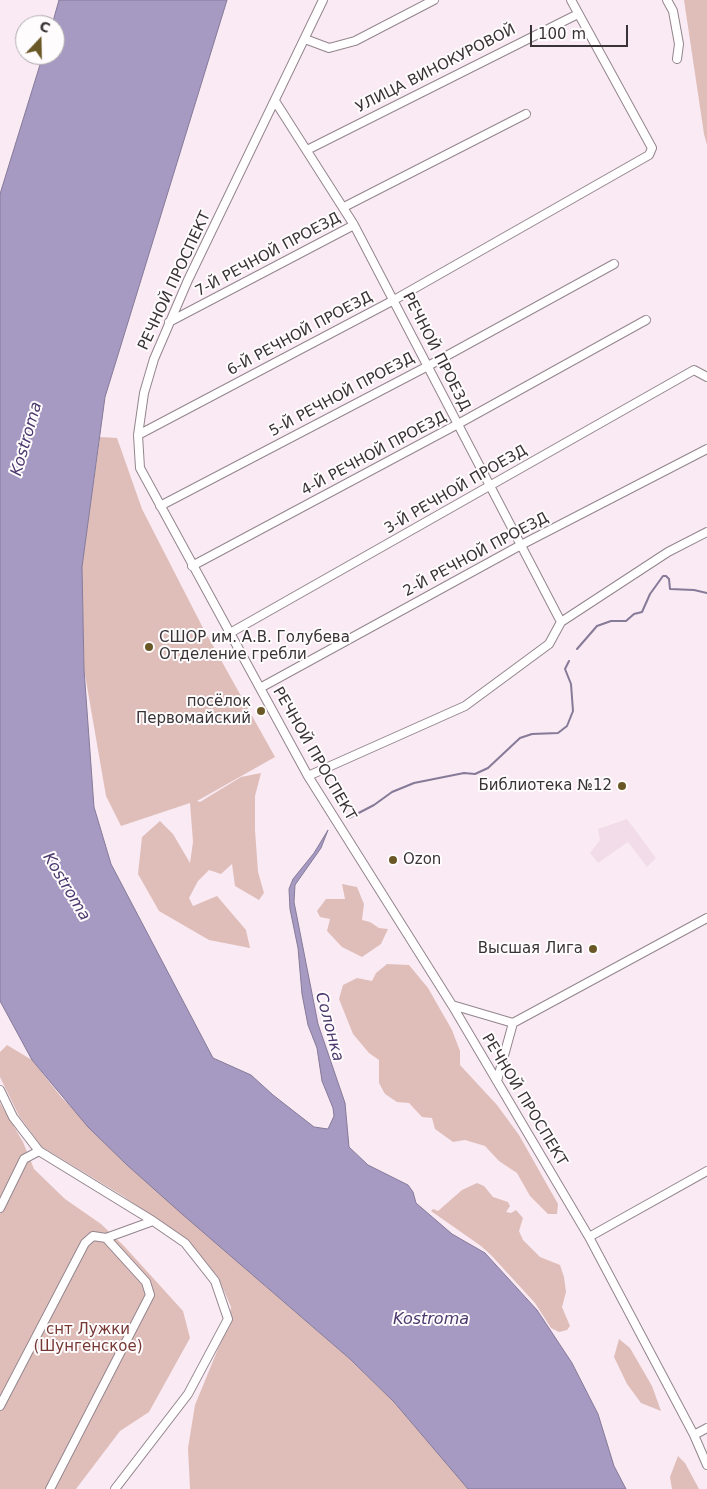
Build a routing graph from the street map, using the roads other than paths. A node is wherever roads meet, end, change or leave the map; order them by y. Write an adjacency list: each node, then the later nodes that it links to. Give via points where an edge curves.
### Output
1 (323, 0): 6 (street, РЕЧНОЙ ПРОСПЕКТ)
2 (434, 0): 6 (street, via 355,41 329,48)
3 (570, 0): 5 (street)
4 (667, 0): 7 (street, via 673,11 679,44)
5 (578, 14): 10 (street, УЛИЦА ВИНОКУРОВОЙ); 14 (street, 6-Й РЕЧНОЙ ПРОЕЗД, via 652,148 645,158)
6 (305, 39): 8 (street, РЕЧНОЙ ПРОСПЕКТ)
7 (677, 60)
8 (275, 101): 10 (street, РЕЧНОЙ ПРОЕЗД); 16 (street, РЕЧНОЙ ПРОСПЕКТ)
9 (526, 114): 11 (street, 7-Й РЕЧНОЙ ПРОЕЗД)
10 (306, 150): 11 (street, РЕЧНОЙ ПРОЕЗД)
11 (344, 208): 12 (street, РЕЧНОЙ ПРОЕЗД)
12 (354, 225): 14 (street, РЕЧНОЙ ПРОЕЗД); 16 (street, 7-Й РЕЧНОЙ ПРОЕЗД)
13 (614, 264): 17 (street, 5-Й РЕЧНОЙ ПРОЕЗД)
14 (394, 300): 17 (street, РЕЧНОЙ ПРОЕЗД); 20 (street, 6-Й РЕЧНОЙ ПРОЕЗД)
15 (646, 320): 19 (street, 4-Й РЕЧНОЙ ПРОЕЗД)
16 (169, 322): 20 (street, РЕЧНОЙ ПРОСПЕКТ, via 144,394)
17 (428, 366): 19 (street, РЕЧНОЙ ПРОЕЗД); 23 (street, 5-Й РЕЧНОЙ ПРОЕЗД)
18 (707, 377): 22 (street, 3-Й РЕЧНОЙ ПРОЕЗД, via 694,370)
19 (458, 424): 22 (street, РЕЧНОЙ ПРОЕЗД); 26 (street, 4-Й РЕЧНОЙ ПРОЕЗД)
20 (138, 435): 23 (street, РЕЧНОЙ ПРОСПЕКТ, via 140,468)
21 (707, 449): 25 (street, 2-Й РЕЧНОЙ ПРОЕЗД)
22 (490, 486): 25 (street, РЕЧНОЙ ПРОЕЗД); 28 (street, 3-Й РЕЧНОЙ ПРОЕЗД)
23 (160, 506): 26 (street, РЕЧНОЙ ПРОСПЕКТ)
24 (707, 532): 27 (street, via 668,552)
25 (521, 545): 27 (street, РЕЧНОЙ ПРОЕЗД); 29 (street, 2-Й РЕЧНОЙ ПРОЕЗД)
26 (192, 566): 28 (street, РЕЧНОЙ ПРОСПЕКТ)
27 (561, 622): 30 (street, via 549,644 465,706)
28 (230, 633): 29 (street, РЕЧНОЙ ПРОСПЕКТ)
29 (260, 688): 30 (street, РЕЧНОЙ ПРОСПЕКТ)
30 (308, 776): 32 (street, РЕЧНОЙ ПРОСПЕКТ)
31 (707, 918): 33 (street)
32 (452, 1005): 33 (street); 34 (street, РЕЧНОЙ ПРОСПЕКТ)
33 (513, 1023): 34 (street)
34 (497, 1081): 40 (street, РЕЧНОЙ ПРОСПЕКТ)
35 (0, 1090): 36 (street, via 13,1117)
36 (39, 1151): 38 (street, via 24,1159); 39 (street)
37 (707, 1171): 40 (street)
38 (0, 1208)
39 (153, 1221): 41 (street); 47 (street, via 185,1243 215,1281 228,1318 188,1394)
40 (589, 1237): 44 (street, РЕЧНОЙ ПРОСПЕКТ)
41 (106, 1238): 42 (street, via 93,1236 85,1243); 46 (street, via 146,1282 150,1295)
42 (0, 1406)
43 (707, 1428): 44 (street)
44 (694, 1435): 45 (street, РЕЧНОЙ ПРОСПЕКТ)
45 (707, 1465)
46 (50, 1489)
47 (115, 1489)

